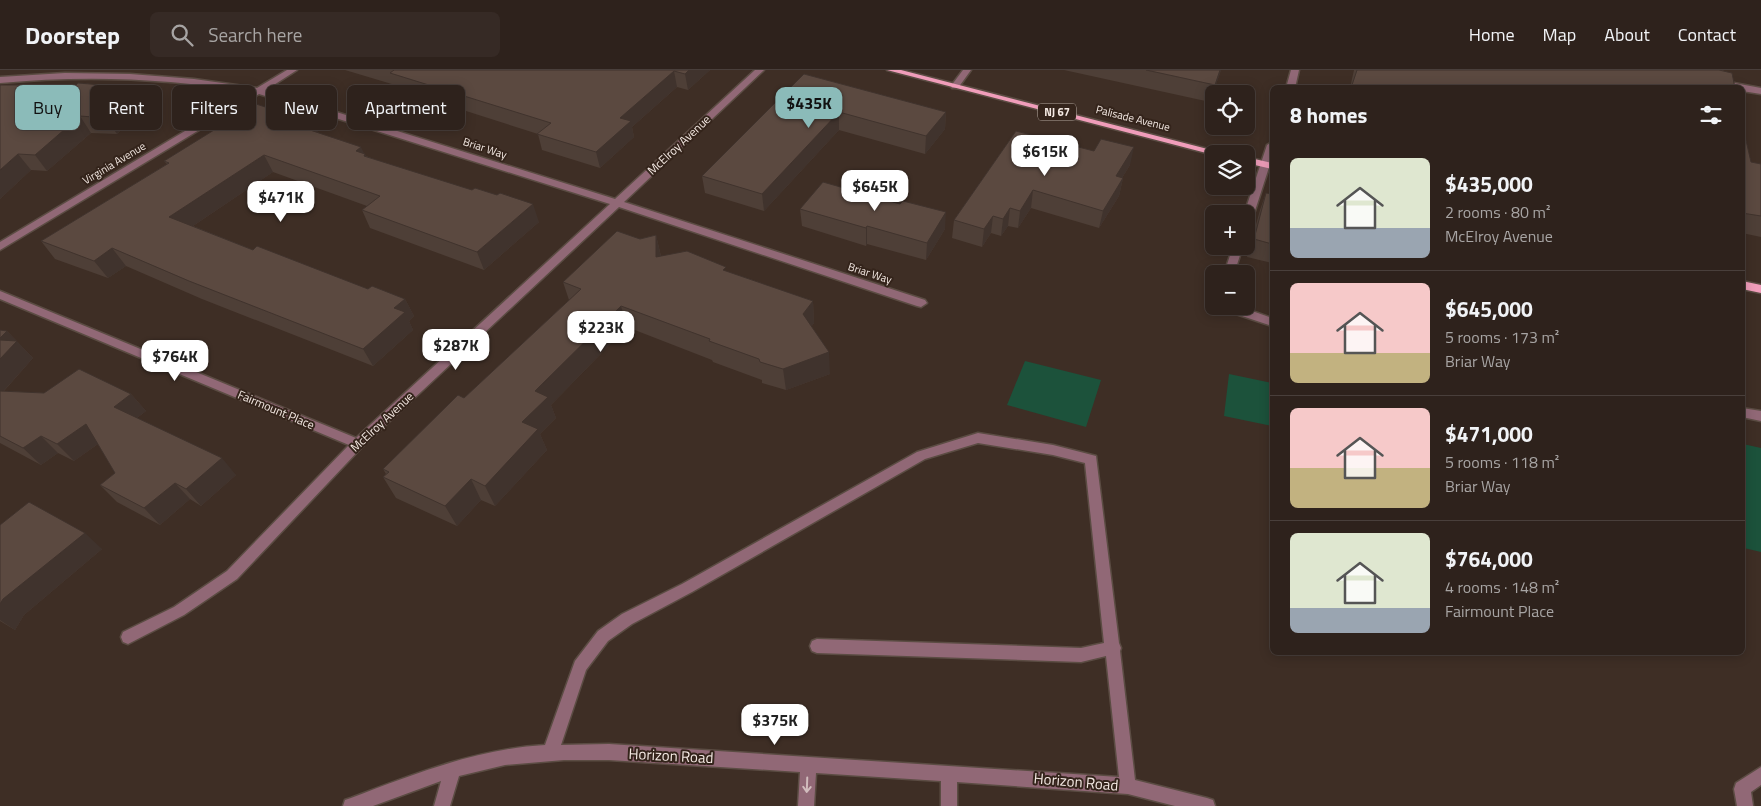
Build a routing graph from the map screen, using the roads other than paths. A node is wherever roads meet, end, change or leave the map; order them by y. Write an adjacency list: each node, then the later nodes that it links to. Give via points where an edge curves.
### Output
1 (293, 70): 12 (street, Virginia Avenue)
2 (760, 70): 17 (street, McElroy Avenue)
3 (891, 70): 10 (main road, Palisade Avenue / NJ 67)
4 (967, 70): 10 (street)
5 (1295, 70): 8 (street)
6 (0, 80): 12 (street, Briar Way, via 158,76)
7 (1712, 82): 9 (street)
8 (1291, 85)
9 (1726, 85)
10 (955, 86): 14 (main road, Palisade Avenue / NJ 67)
11 (1745, 89): 13 (street)
12 (259, 90): 17 (street, Briar Way); 19 (street, Virginia Avenue)
13 (1761, 91)
14 (1205, 150)
15 (1255, 162): 16 (main road)
16 (1270, 166): 18 (street)
17 (616, 203): 23 (street, Briar Way); 28 (street, McElroy Avenue)
18 (1254, 205)
19 (0, 247)
20 (1745, 286): 21 (main road)
21 (1761, 289)
22 (0, 295): 28 (street, Fairmount Place)
23 (922, 303)
24 (1251, 315): 25 (street)
25 (1270, 321)
26 (1745, 413): 27 (street)
27 (1761, 416)
28 (358, 444): 29 (street, McElroy Avenue, via 232,575 179,611)
29 (128, 637)
30 (817, 646): 31 (street, via 1081,655)
31 (1114, 648): 32 (street, via 1092,460 978,438 922,455 627,619 603,636 580,666); 37 (street)
32 (551, 751): 33 (street, Horizon Road); 34 (street, Horizon Road, via 490,759)
33 (808, 764): 35 (street, Horizon Road); 40 (street, one-way to 40)
34 (453, 770): 38 (street, Horizon Road); 39 (street)
35 (949, 773): 37 (street, Horizon Road); 41 (street)
36 (1761, 775): 43 (street, via 1742,790)
37 (1128, 786): 42 (street, Horizon Road)
38 (351, 806)
39 (442, 806)
40 (806, 806)
41 (949, 806)
42 (1207, 806)
43 (1744, 806)

